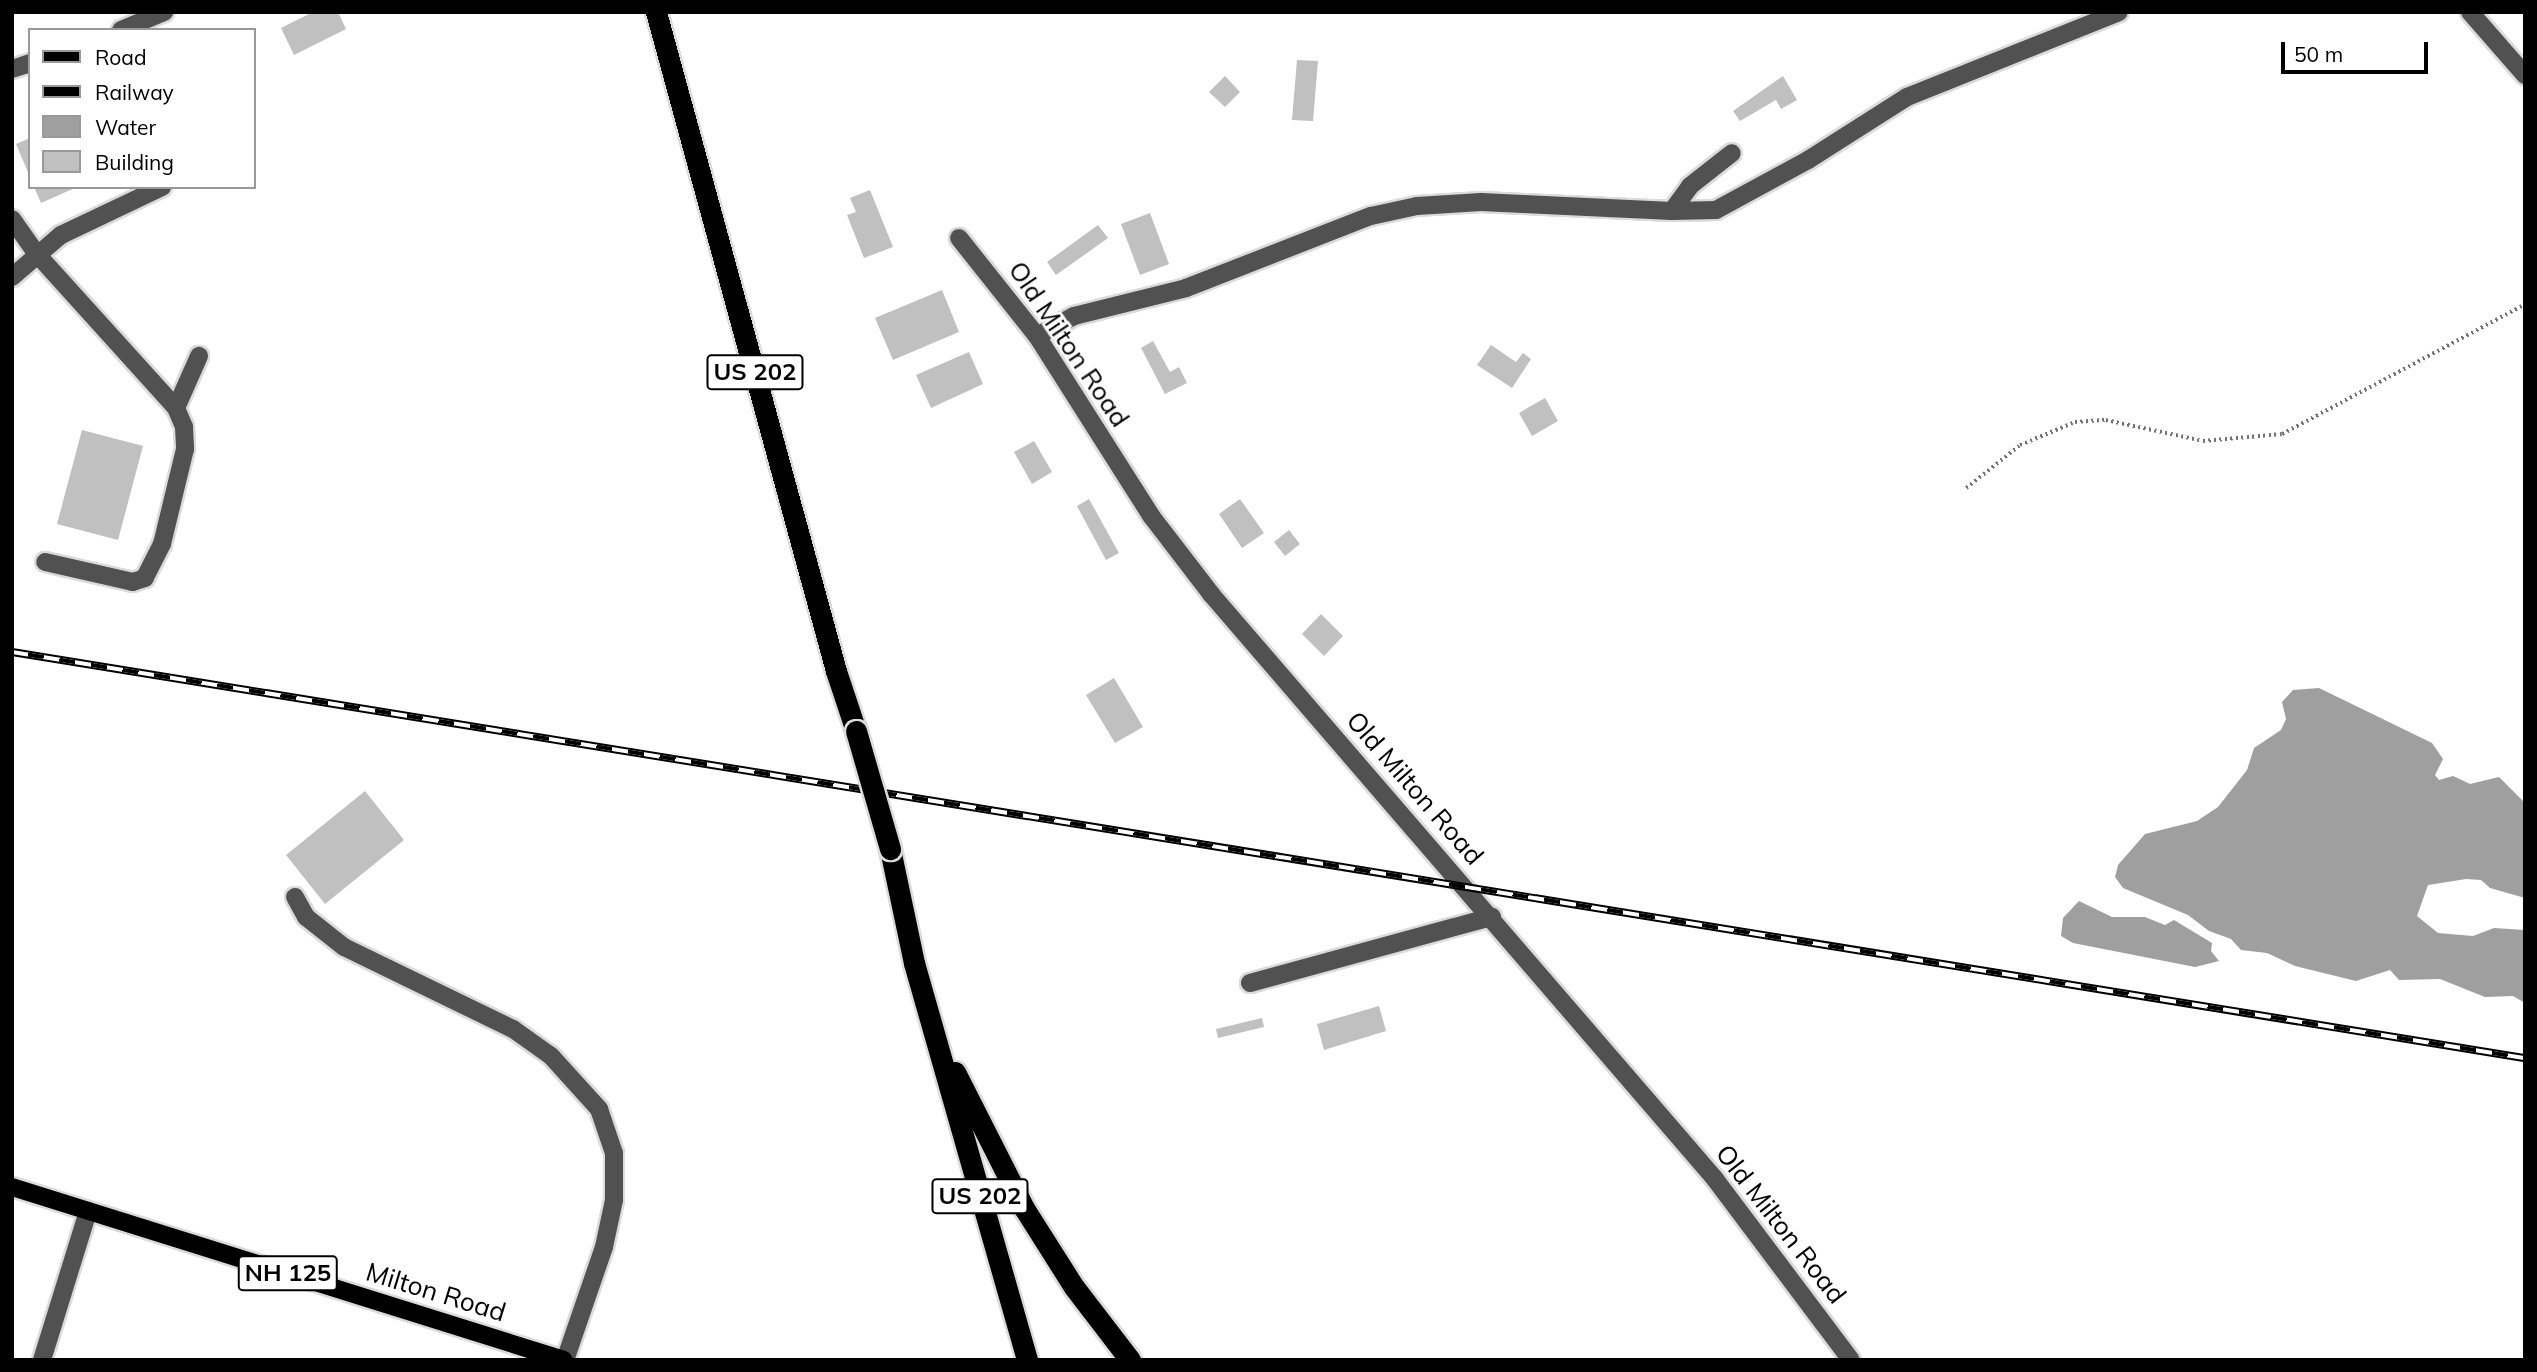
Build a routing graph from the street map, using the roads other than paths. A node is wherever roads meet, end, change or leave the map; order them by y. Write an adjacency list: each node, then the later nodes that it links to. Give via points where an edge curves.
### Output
1 (164, 12): 5 (street)
2 (656, 12): 21 (highway, US 202, bridge, via 836,671 890,849)
3 (2119, 12): 9 (street, via 1907,97 1808,160 1716,210)
4 (2470, 12): 6 (street)
5 (126, 28)
6 (2525, 75)
7 (1732, 153): 9 (street, via 1690,186)
8 (158, 189): 12 (street)
9 (1672, 211): 14 (street, via 1481,202 1417,206 1371,216 1186,288 1074,316)
10 (12, 219): 12 (street)
11 (959, 238): 14 (street, Old Milton Road)
12 (36, 253): 13 (street); 16 (street)
13 (12, 276)
14 (1037, 336): 19 (street, Old Milton Road, via 1152,517 1211,594)
15 (199, 356): 16 (street)
16 (176, 408): 17 (street, via 184,427 185,449 162,544 145,578 133,582)
17 (45, 562)
18 (295, 898): 25 (street, via 306,917 354,953 513,1029 551,1056 599,1109 614,1153 614,1200 604,1247)
19 (1492, 917): 20 (street); 28 (street, Old Milton Road, via 1715,1179)
20 (1250, 983)
21 (934, 1032): 26 (highway, US 202); 27 (highway, via 1024,1208 1074,1287)
22 (12, 1187): 23 (main road, Milton Road / NH 125)
23 (88, 1211): 24 (street); 25 (main road, Milton Road / NH 125)
24 (42, 1360)
25 (564, 1360)
26 (1027, 1360)
27 (1130, 1360)
28 (1851, 1360)

